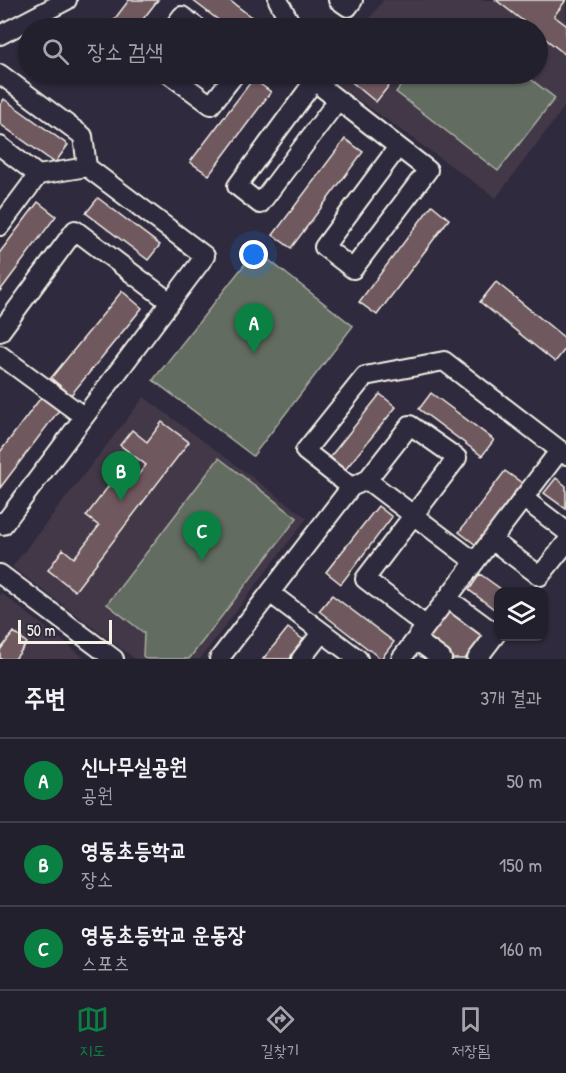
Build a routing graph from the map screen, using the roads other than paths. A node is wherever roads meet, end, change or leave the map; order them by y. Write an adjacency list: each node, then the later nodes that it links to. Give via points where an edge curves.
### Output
1 (67, 0): 5 (street)
2 (278, 0): 6 (street)
3 (338, 0): 4 (street, via 348,8)
4 (353, 0)
5 (33, 18)
6 (288, 18)
7 (18, 26): 8 (street)
8 (0, 35)
9 (0, 74): 17 (street, via 83,136)
10 (183, 84): 11 (street, via 212,105)
11 (228, 84)
12 (311, 84): 14 (street, via 237,186 260,204)
13 (322, 84): 14 (street)
14 (338, 100): 16 (street)
15 (0, 146): 18 (street)
16 (398, 147): 16 (street, via 428,170 353,269 324,247)
17 (87, 167): 18 (street); 20 (street, via 205,256)
18 (38, 175): 19 (street)
19 (0, 226)
20 (170, 302): 21 (street, via 75,230); 23 (street)
21 (0, 332)
22 (0, 355): 23 (street)
23 (83, 416): 28 (street, via 3,525)
24 (563, 453): 25 (street, via 444,361 365,376 305,450); 26 (street)
25 (359, 483): 27 (street); 27 (street, via 410,424 457,459); 34 (street)
26 (523, 498): 29 (street); 30 (street)
27 (413, 514): 32 (street); 37 (street, via 365,579)
28 (0, 522)
29 (566, 531)
30 (492, 540): 31 (street, via 540,576); 32 (street)
31 (566, 543)
32 (475, 562): 35 (street)
33 (0, 574): 38 (street)
34 (270, 593): 36 (street); 39 (street)
35 (447, 598): 37 (street); 44 (street, via 496,634)
36 (322, 632): 40 (street); 41 (street)
37 (421, 633): 42 (street); 43 (street)
38 (114, 659)
39 (219, 659)
40 (301, 659)
41 (358, 659)
42 (401, 659)
43 (442, 659)
44 (477, 659)

